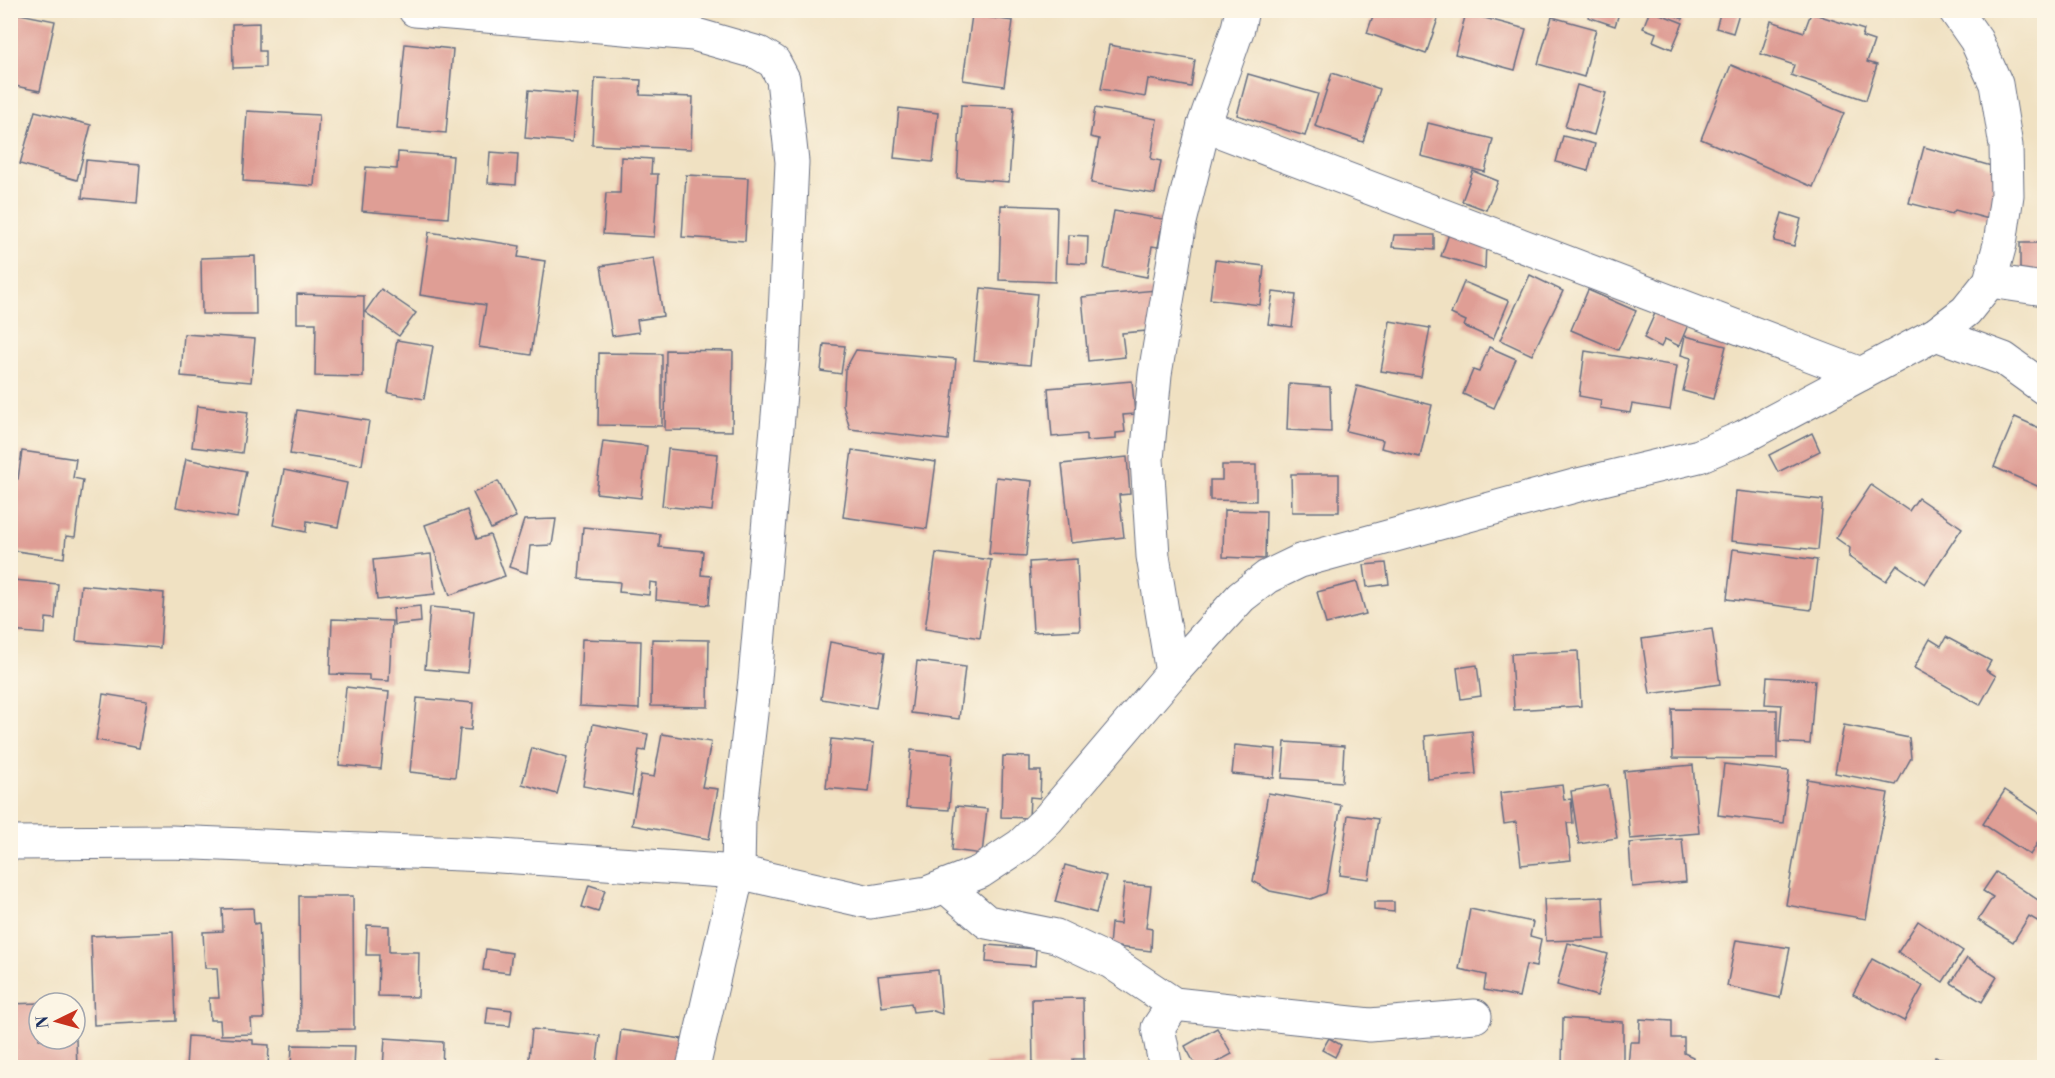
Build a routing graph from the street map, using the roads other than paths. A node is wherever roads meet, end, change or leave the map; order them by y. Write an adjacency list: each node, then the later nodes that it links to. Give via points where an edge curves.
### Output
1 (415, 10): 12 (street, via 693,34 759,53 774,62 783,79 792,162 783,359 739,817)
2 (1242, 10): 4 (street)
3 (1954, 10): 5 (street, via 1976,40 1996,84 2006,146 2007,195)
4 (1204, 125): 8 (street); 10 (street, via 1180,222 1155,374 1147,459 1153,556)
5 (1990, 281): 6 (street); 7 (street, via 1966,311)
6 (2044, 289)
7 (1936, 334): 8 (street); 9 (street, via 2004,359)
8 (1861, 374): 10 (street, via 1699,456 1300,561 1267,577 1241,597)
9 (2044, 388)
10 (1172, 673): 13 (street, via 1028,838 980,872)
11 (10, 843): 12 (street, via 171,842 485,855)
12 (738, 872): 13 (street, via 870,902 927,893); 16 (street)
13 (945, 886): 14 (street, via 987,922 1056,936 1111,963)
14 (1174, 1004): 15 (street, via 1370,1025); 17 (street, via 1158,1028)
15 (1475, 1016)
16 (693, 1068)
17 (1166, 1068)

